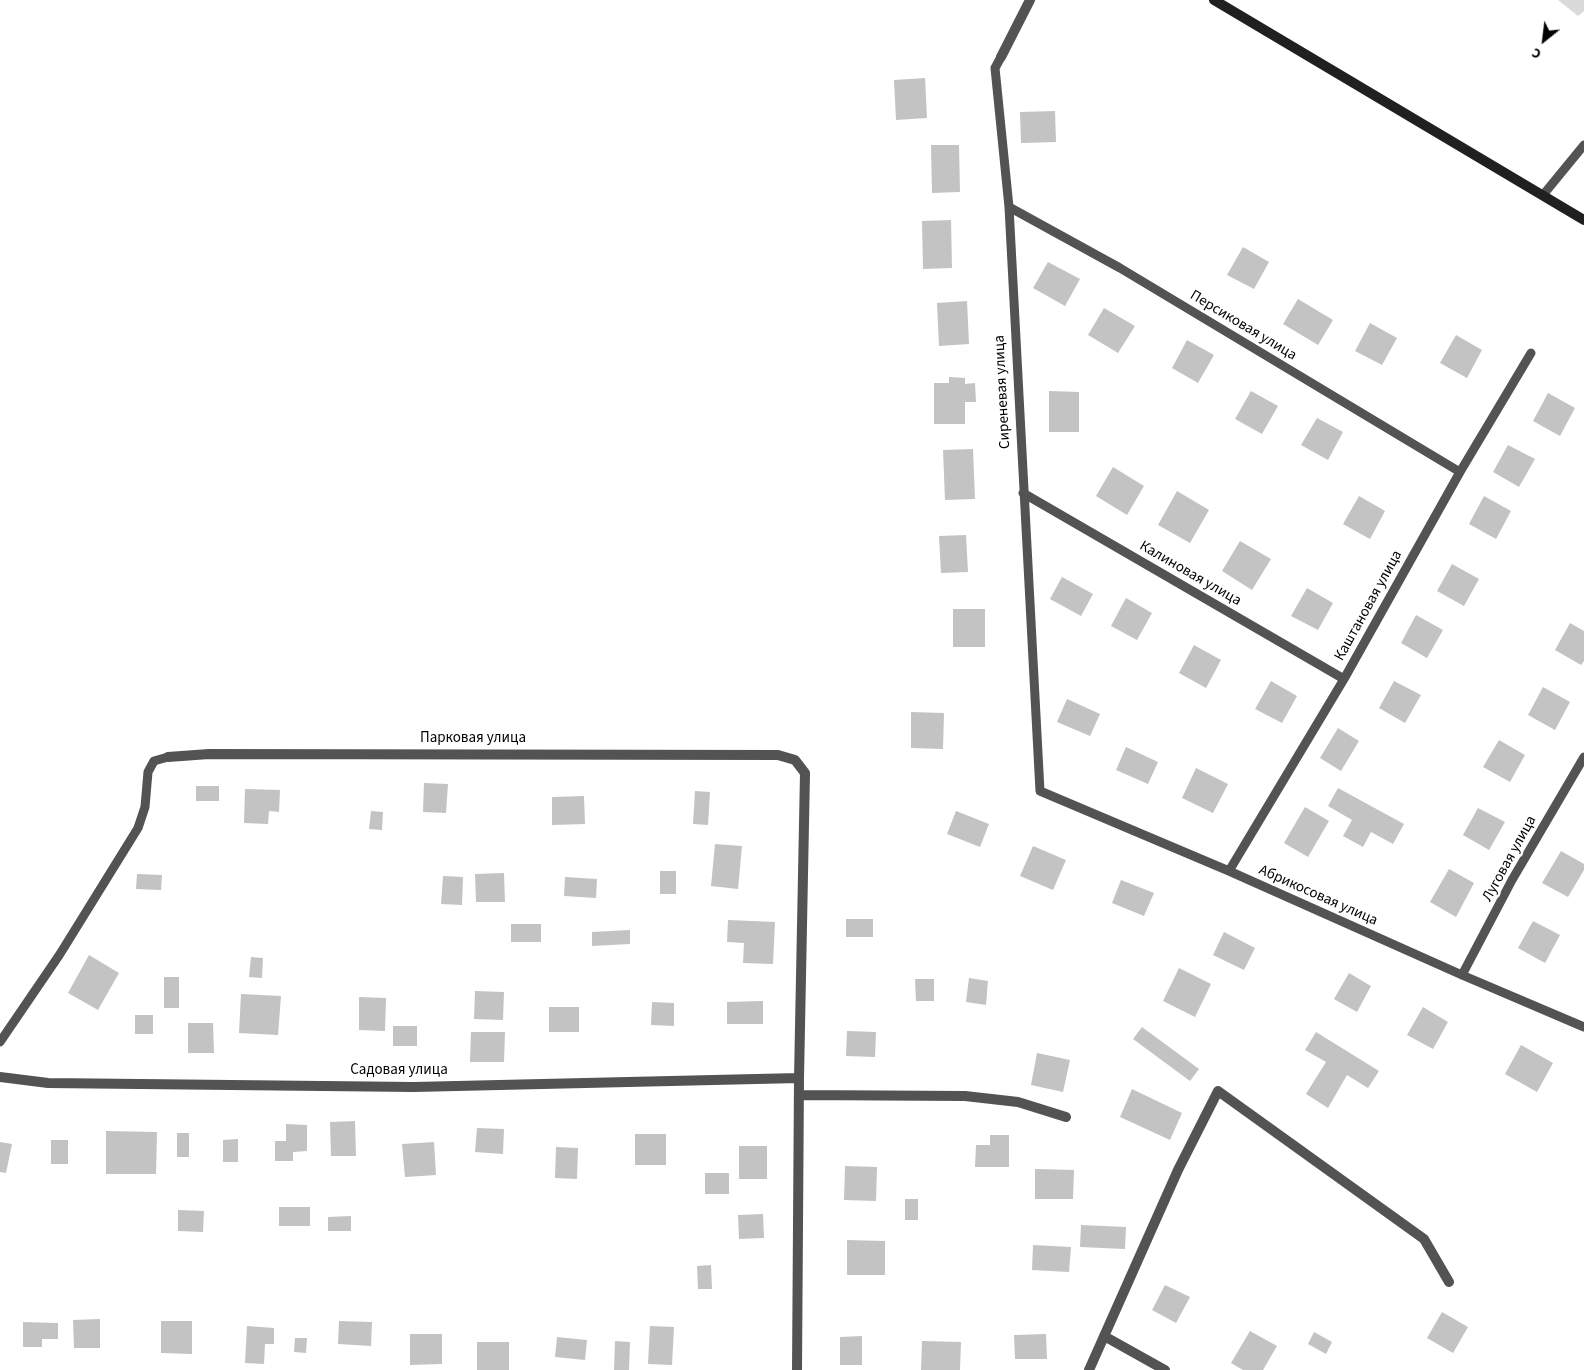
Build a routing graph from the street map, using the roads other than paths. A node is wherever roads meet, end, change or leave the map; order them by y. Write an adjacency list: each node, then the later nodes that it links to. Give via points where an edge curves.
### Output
1 (1030, 0): 3 (street, Сиреневая улица)
2 (1214, 0): 5 (main road)
3 (1001, 57): 6 (lane, Сиреневая улица, via 995,68)
4 (1584, 145): 5 (lane)
5 (1543, 195): 7 (main road)
6 (1008, 207): 9 (lane, Персиковая улица, via 1120,268); 10 (lane, Сиреневая улица)
7 (1584, 220)
8 (1531, 353): 9 (lane, Каштановая улица)
9 (1460, 472): 11 (lane, Каштановая улица)
10 (1023, 493): 11 (lane, Калиновая улица); 14 (lane, Сиреневая улица)
11 (1344, 679): 15 (lane, Каштановая улица)
12 (168, 757): 18 (lane, via 154,762 148,772 145,806 138,828 60,954); 20 (street, Парковая улица, via 209,754 778,755 795,760 805,773)
13 (1584, 757): 16 (lane, Луговая улица, via 1512,880)
14 (1040, 791): 15 (lane, Абрикосовая улица)
15 (1229, 871): 16 (lane, Абрикосовая улица)
16 (1462, 976): 17 (lane, Абрикосовая улица)
17 (1584, 1027)
18 (0, 1042)
19 (0, 1077): 20 (street, Садовая улица, via 48,1083 405,1087)
20 (799, 1078): 21 (street)
21 (799, 1094): 22 (street, via 965,1096 1018,1102); 25 (street)
22 (1066, 1117)
23 (1449, 1282): 24 (street, via 1424,1239 1218,1091 1178,1170)
24 (1104, 1336): 26 (street); 27 (street)
25 (797, 1370)
26 (1089, 1370)
27 (1165, 1370)

